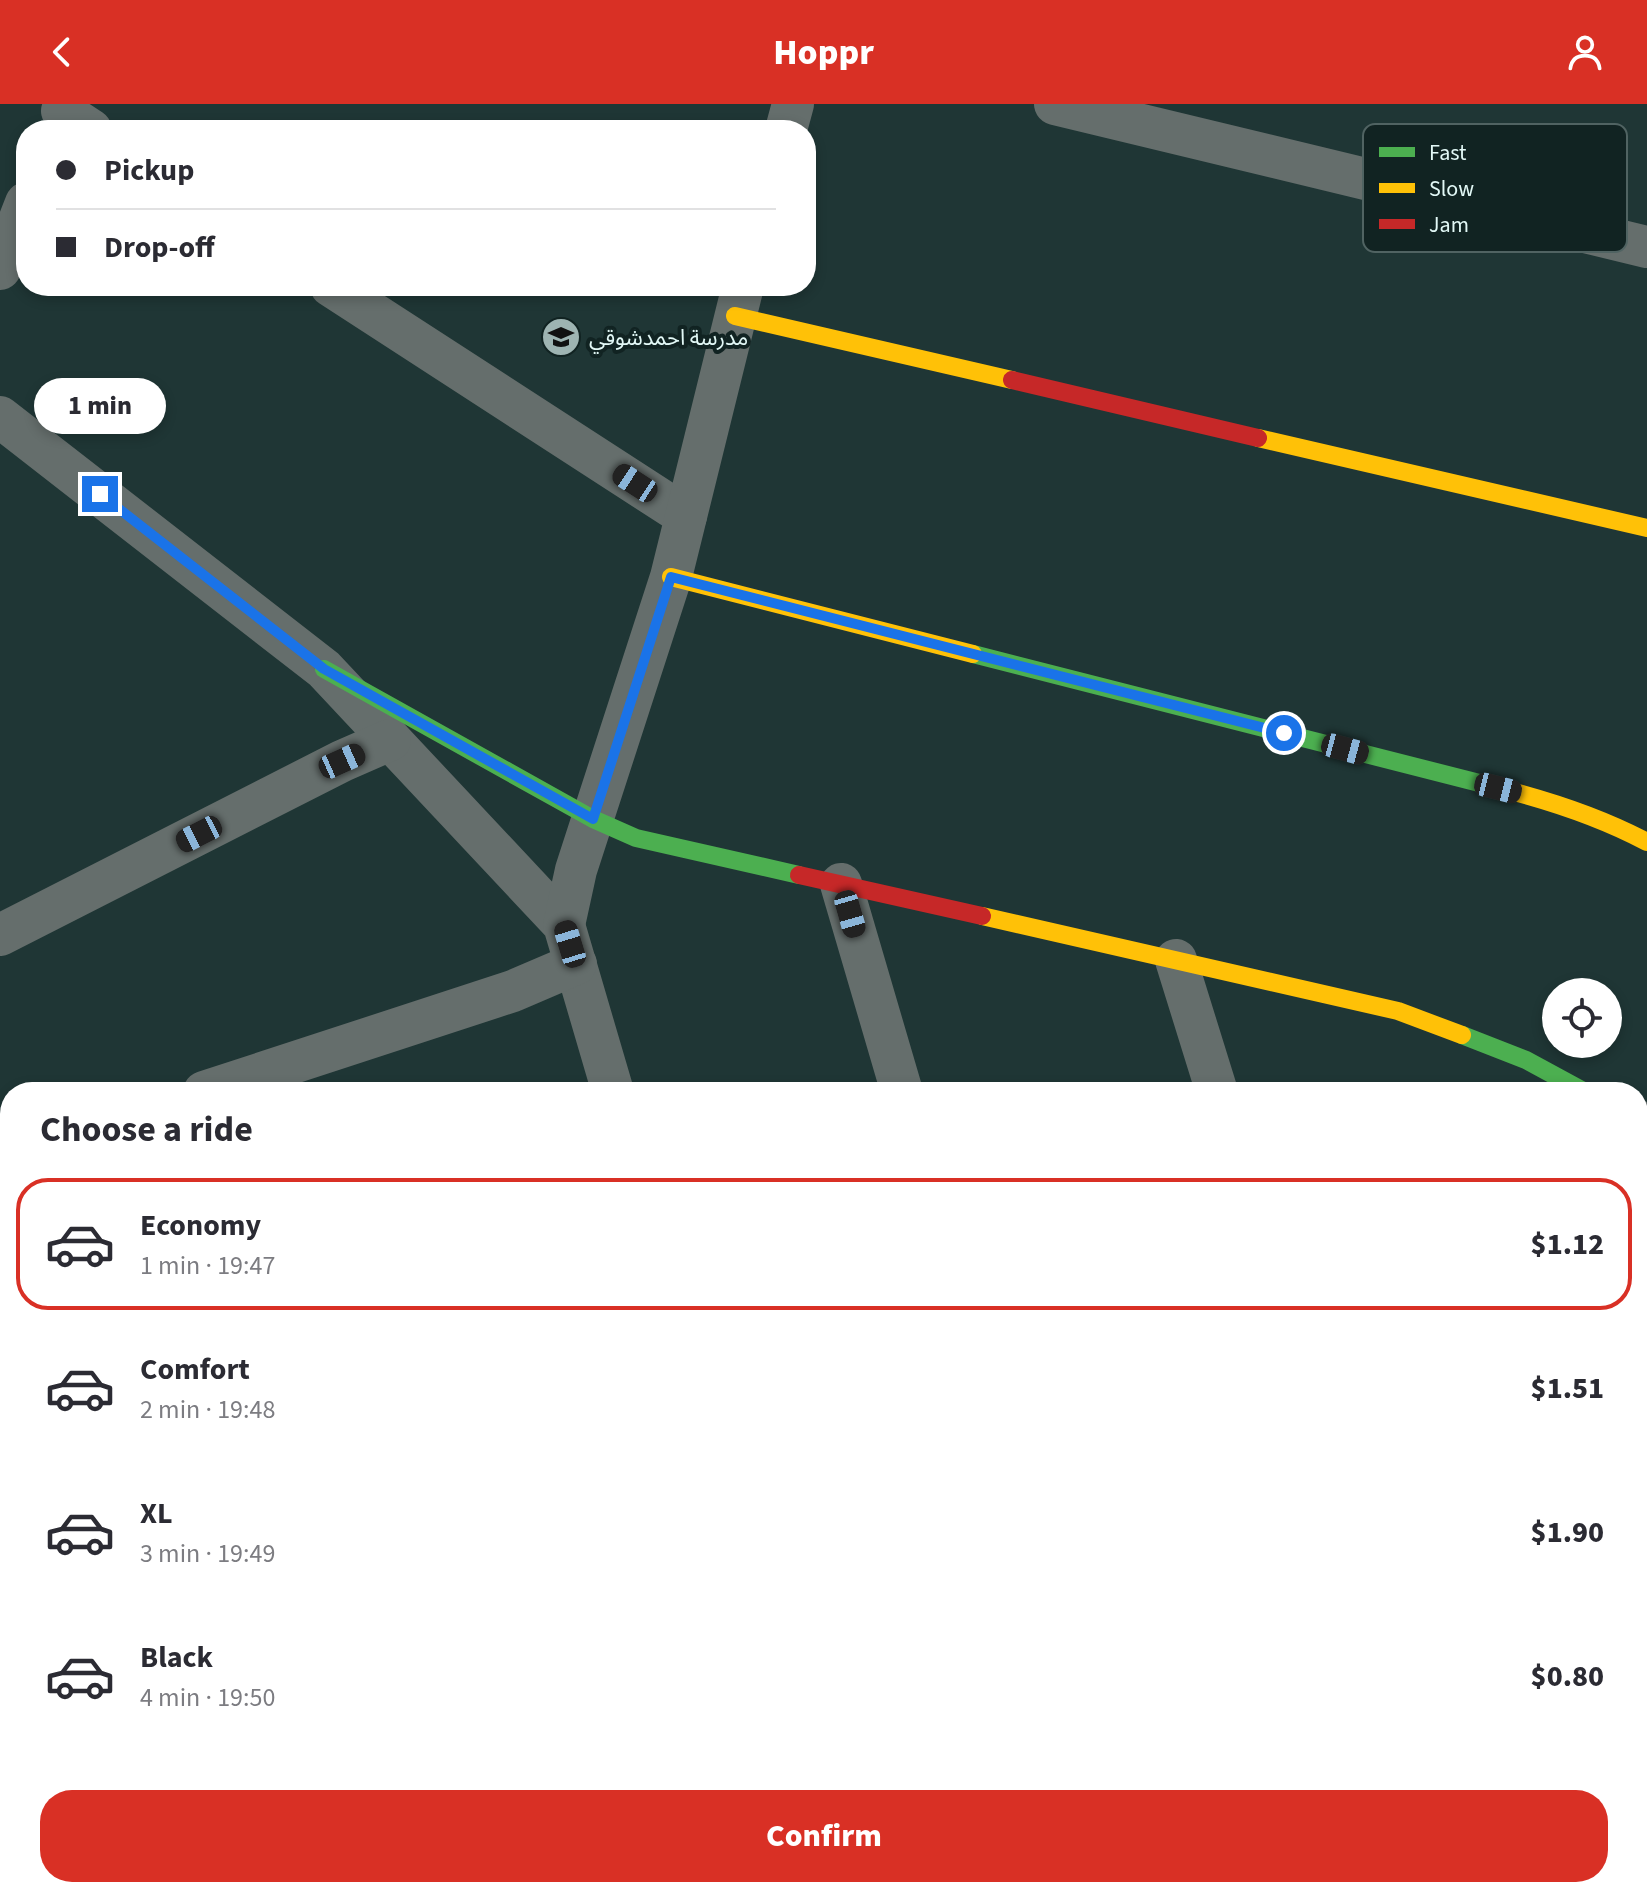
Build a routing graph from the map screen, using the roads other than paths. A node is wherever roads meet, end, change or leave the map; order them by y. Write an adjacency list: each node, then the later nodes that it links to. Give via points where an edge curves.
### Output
1 (1055, 104): 2 (street)
2 (1363, 178)
3 (16, 228): 6 (street)
4 (1627, 242): 5 (street)
5 (1647, 247)
6 (0, 269)
7 (346, 296): 10 (street)
8 (739, 301): 10 (street); 11 (street)
9 (0, 417): 13 (street)
10 (686, 516): 12 (street)
11 (1647, 528)
12 (671, 577): 15 (street); 16 (street, via 1559,803)
13 (324, 669): 14 (street); 15 (street)
14 (390, 740): 18 (street); 19 (street)
15 (593, 819): 17 (street, via 636,838); 19 (street, via 576,870)
16 (1647, 842)
17 (841, 884): 20 (street); 23 (street)
18 (0, 935)
19 (570, 944): 21 (street, via 513,991); 22 (street)
20 (1176, 960): 24 (street); 25 (street, via 1398,1011 1526,1060)
21 (235, 1082)
22 (610, 1082)
23 (899, 1082)
24 (1214, 1082)
25 (1567, 1082)

